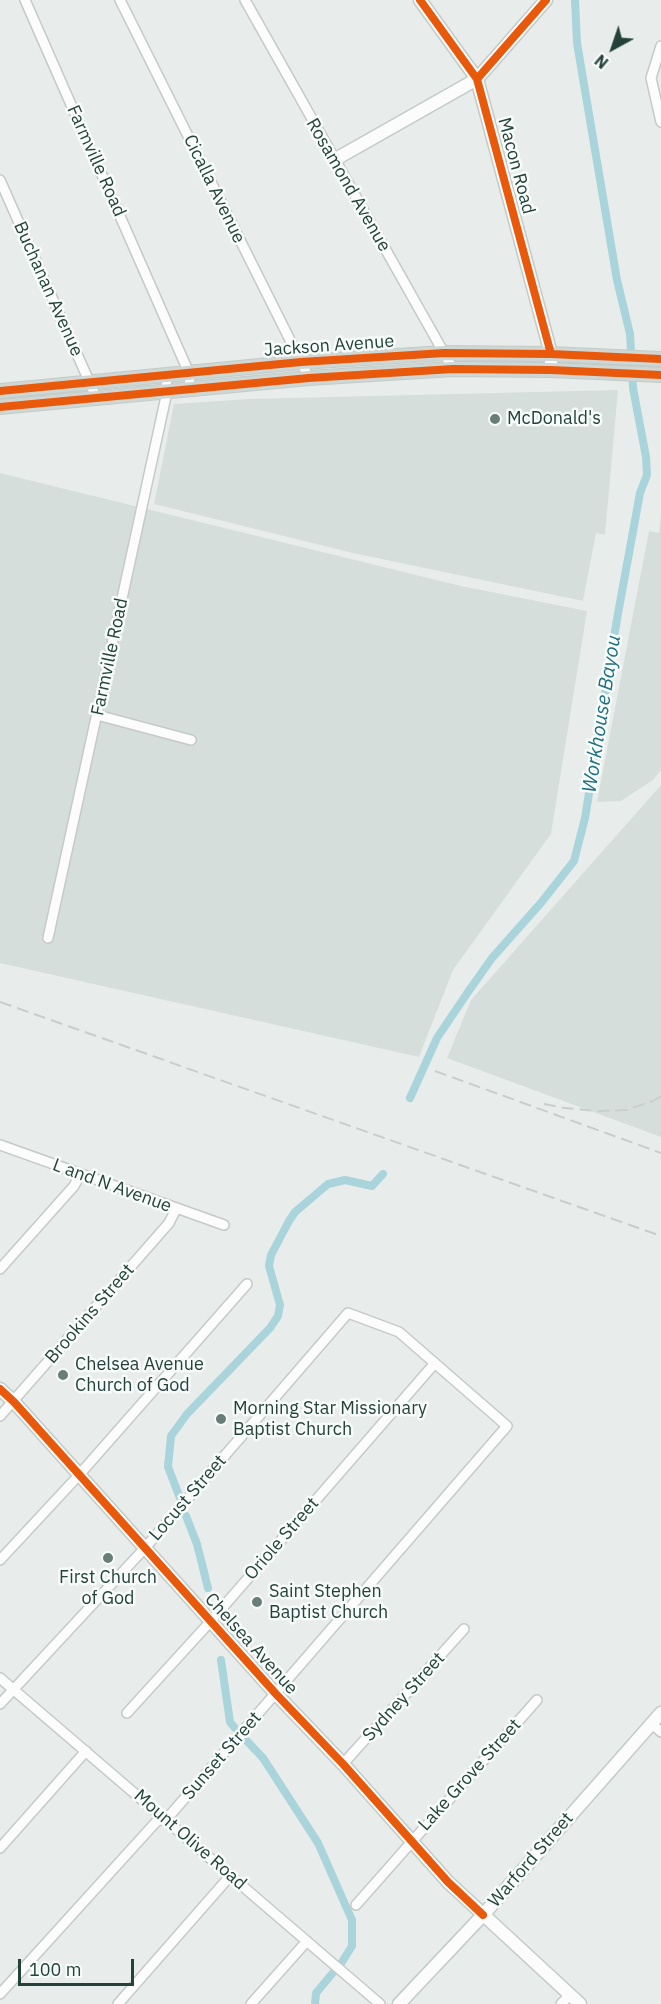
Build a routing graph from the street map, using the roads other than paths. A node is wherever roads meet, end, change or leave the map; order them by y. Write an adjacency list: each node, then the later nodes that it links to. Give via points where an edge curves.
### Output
1 (25, 0): 17 (street, Farmville Road)
2 (120, 0): 14 (street, Cicalla Avenue)
3 (245, 0): 9 (street, Rosamond Avenue)
4 (420, 0): 7 (main road, Macon Road)
5 (546, 0): 7 (main road)
6 (661, 46): 8 (street, via 651,78)
7 (477, 79): 9 (main road); 12 (main road, Macon Road)
8 (661, 118)
9 (334, 160): 11 (street, Rosamond Avenue)
10 (0, 180): 21 (street, Buchanan Avenue)
11 (444, 352): 12 (main road, Jackson Avenue); 14 (main road, Jackson Avenue); 15 (street, Rosamond Avenue)
12 (551, 354): 13 (main road, Jackson Avenue); 16 (main road, Macon Road)
13 (661, 359)
14 (301, 362): 17 (main road, Jackson Avenue); 20 (street, Cicalla Avenue)
15 (453, 369): 16 (main road, Jackson Avenue); 20 (main road, Jackson Avenue)
16 (551, 370): 19 (main road, Jackson Avenue)
17 (189, 373): 18 (main road, Jackson Avenue); 22 (street, Farmville Road)
18 (166, 375): 21 (main road, Jackson Avenue); 24 (street, Farmville Road)
19 (661, 375)
20 (309, 378): 22 (main road, Jackson Avenue)
21 (89, 382): 23 (main road, Jackson Avenue); 25 (street, Buchanan Avenue)
22 (190, 389): 24 (main road, Jackson Avenue)
23 (0, 391)
24 (167, 392): 25 (main road, Jackson Avenue); 27 (street, Farmville Road)
25 (96, 398): 26 (main road, Jackson Avenue)
26 (0, 407)
27 (97, 715): 28 (street); 29 (street, Farmville Road)
28 (191, 740)
29 (48, 938)
30 (0, 1145): 31 (street, L and N Avenue)
31 (80, 1174): 32 (street, L and N Avenue); 34 (street)
32 (176, 1209): 33 (street, L and N Avenue); 38 (street, Brookins Street, via 170,1223)
33 (224, 1226)
34 (0, 1269)
35 (247, 1284): 40 (street)
36 (435, 1363): 41 (street, Locust Street, via 399,1332 348,1313); 43 (street, Oriole Street); 47 (street, Sunset Street, via 507,1426)
37 (0, 1389): 38 (main road, Chelsea Avenue)
38 (14, 1402): 39 (street, Brookins Street); 40 (main road, Chelsea Avenue)
39 (0, 1416)
40 (80, 1476): 41 (main road, Chelsea Avenue); 42 (street)
41 (144, 1549): 43 (main road, Chelsea Avenue); 46 (street, Locust Street)
42 (0, 1560)
43 (210, 1622): 47 (main road, Chelsea Avenue); 50 (street, Oriole Street)
44 (464, 1629): 54 (street, Sydney Street)
45 (0, 1678): 46 (street, Mount Olive Road)
46 (13, 1689): 49 (street, Locust Street); 53 (street, Mount Olive Road)
47 (276, 1694): 54 (main road, Chelsea Avenue); 55 (street, Sunset Street)
48 (537, 1700): 56 (street, Lake Grove Street)
49 (0, 1704)
50 (127, 1713)
51 (661, 1713): 52 (main road, Warford Street)
52 (656, 1728): 60 (main road, Warford Street)
53 (86, 1751): 55 (street, Mount Olive Road); 57 (street)
54 (343, 1764): 56 (main road, Chelsea Avenue)
55 (164, 1818): 58 (street, Mount Olive Road); 62 (street, Sunset Street, via 156,1822)
56 (412, 1841): 59 (street, Lake Grove Street); 60 (main road, Chelsea Avenue)
57 (0, 1848)
58 (231, 1875): 61 (street, Mount Olive Road); 64 (street)
59 (356, 1905)
60 (483, 1915): 63 (main road, Chelsea Avenue); 67 (main road, Warford Street)
61 (307, 1941): 65 (street); 66 (street, Mount Olive Road)
62 (0, 1994)
63 (566, 2000): 68 (main road, Chelsea Avenue)
64 (118, 2004)
65 (251, 2004)
66 (380, 2004)
67 (399, 2004)
68 (580, 2004)

